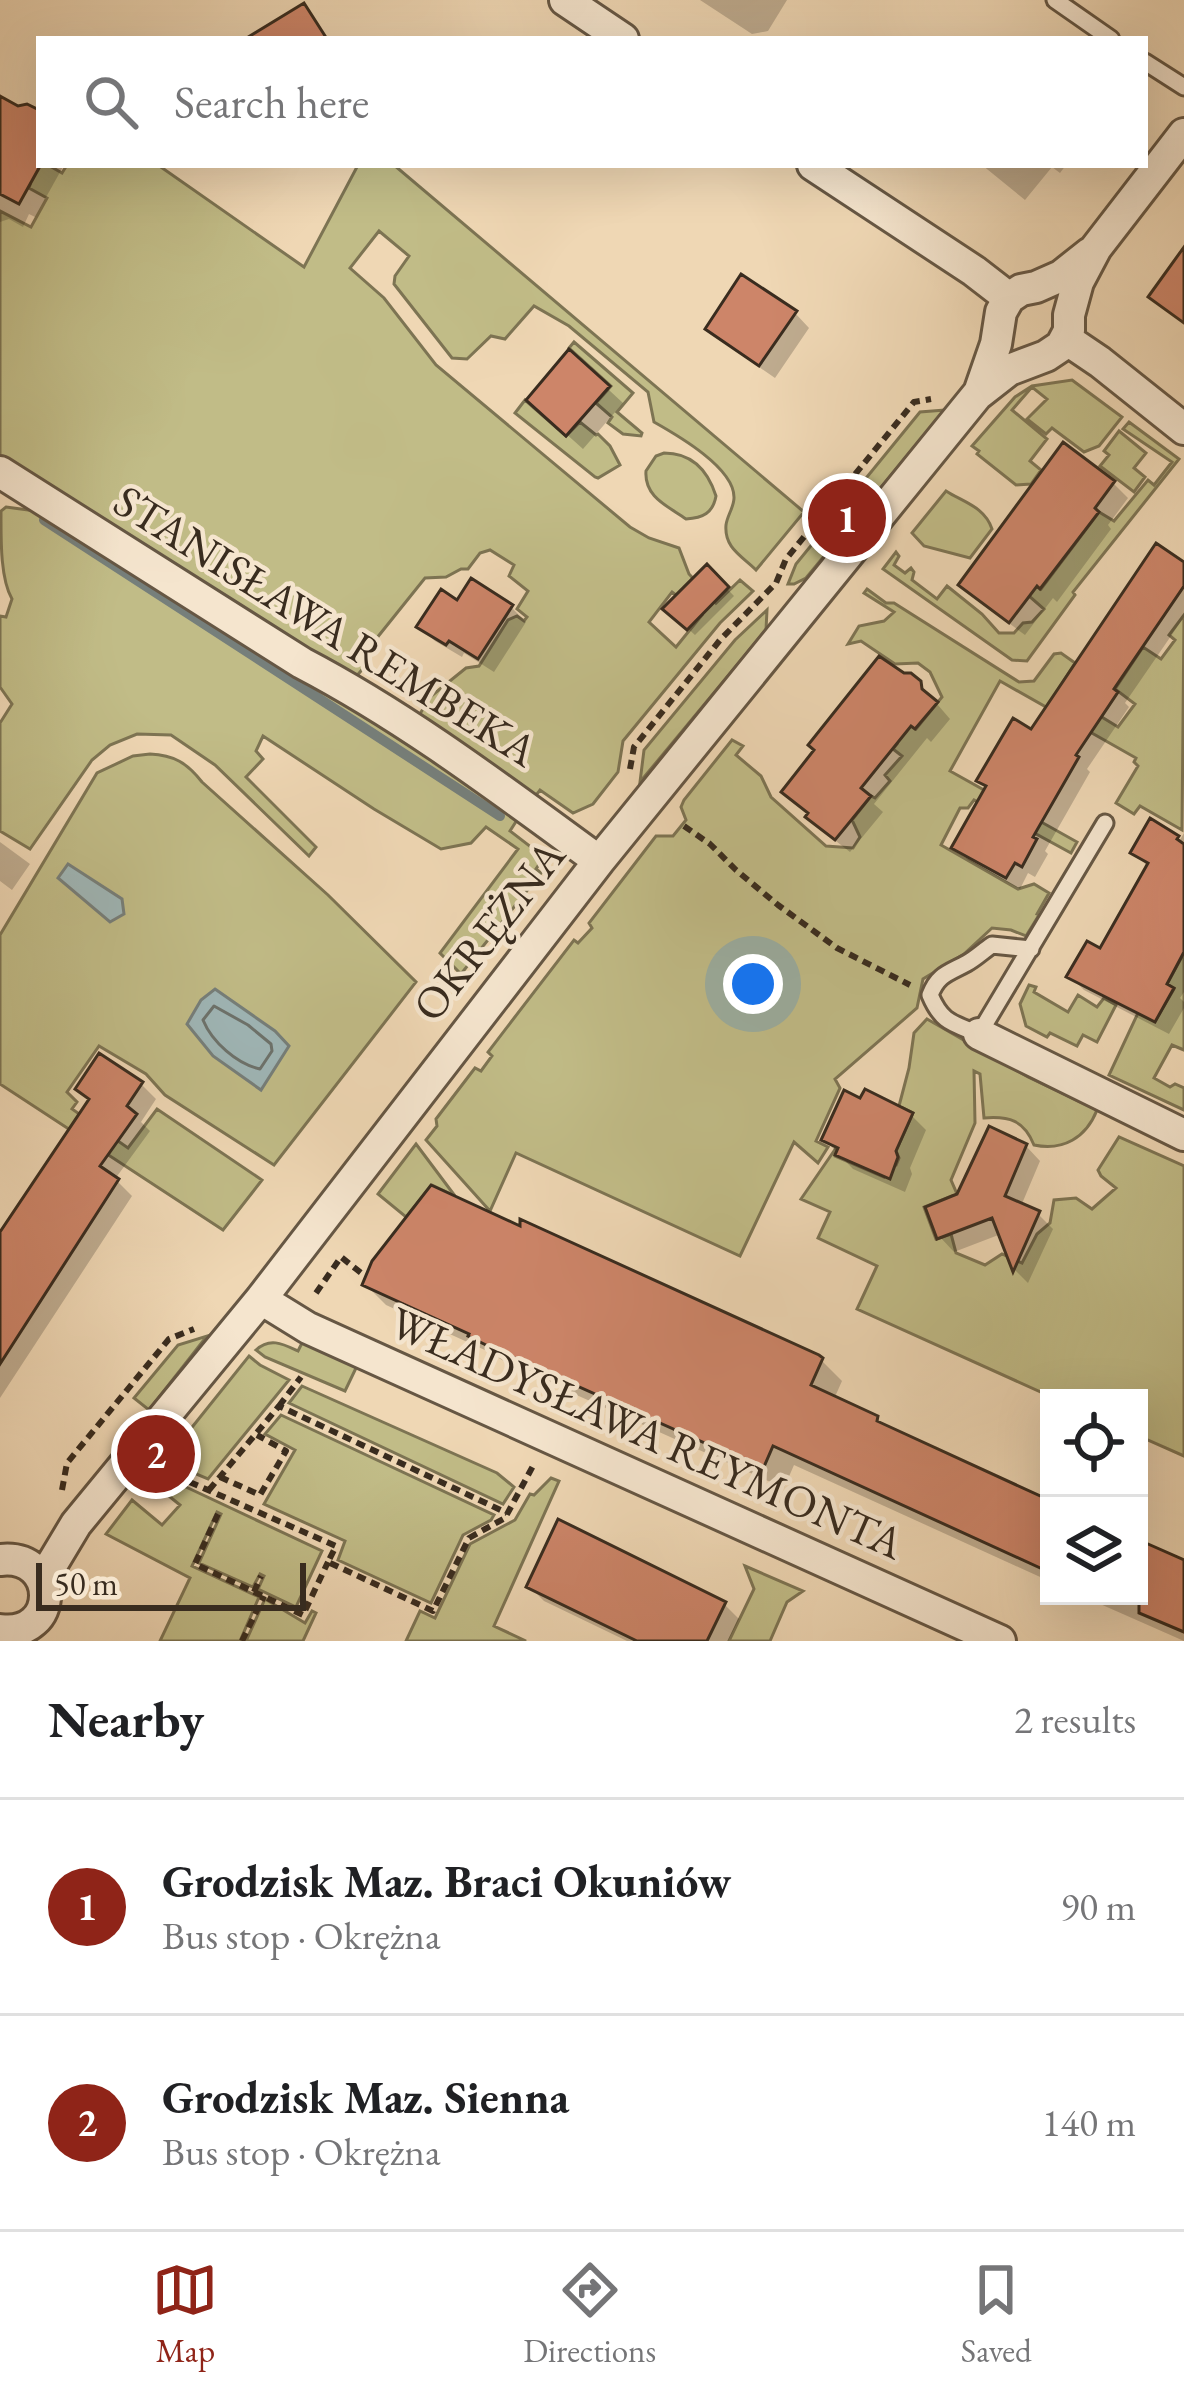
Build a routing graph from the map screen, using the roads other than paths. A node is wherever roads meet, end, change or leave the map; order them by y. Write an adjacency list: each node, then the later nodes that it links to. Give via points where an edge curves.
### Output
1 (565, 0): 3 (street)
2 (1055, 0): 4 (lane)
3 (619, 36)
4 (1107, 36)
5 (1148, 64): 6 (lane)
6 (1184, 87)
7 (1184, 134): 9 (street)
8 (819, 168): 10 (street)
9 (1096, 248): 10 (street); 11 (street)
10 (1015, 304): 11 (street, via 1057,295); 12 (street, via 1011,349); 13 (street, OKRĘŻNA)
11 (1068, 327): 12 (street, OKRĘŻNA, via 1054,352); 14 (street)
12 (1036, 358): 13 (street, OKRĘŻNA)
13 (977, 395): 17 (street, OKRĘŻNA)
14 (1184, 430)
15 (0, 472): 17 (street, STANISŁAWA REMBEKA, via 354,690)
16 (1105, 823): 18 (lane)
17 (599, 860): 21 (street, OKRĘŻNA)
18 (1030, 949): 19 (lane); 19 (lane, via 992,945 935,982 930,994 938,1013)
19 (979, 1034): 20 (street)
20 (1184, 1135)
21 (261, 1298): 22 (street, OKRĘŻNA); 26 (street, WŁADYSŁAWA REYMONTA, via 308,1328)
22 (76, 1525): 23 (street, OKRĘŻNA); 24 (street, OKRĘŻNA)
23 (12, 1561): 24 (street, via 36,1571)
24 (44, 1586): 25 (street, OKRĘŻNA, via 42,1611)
25 (12, 1634)
26 (1000, 1641)

